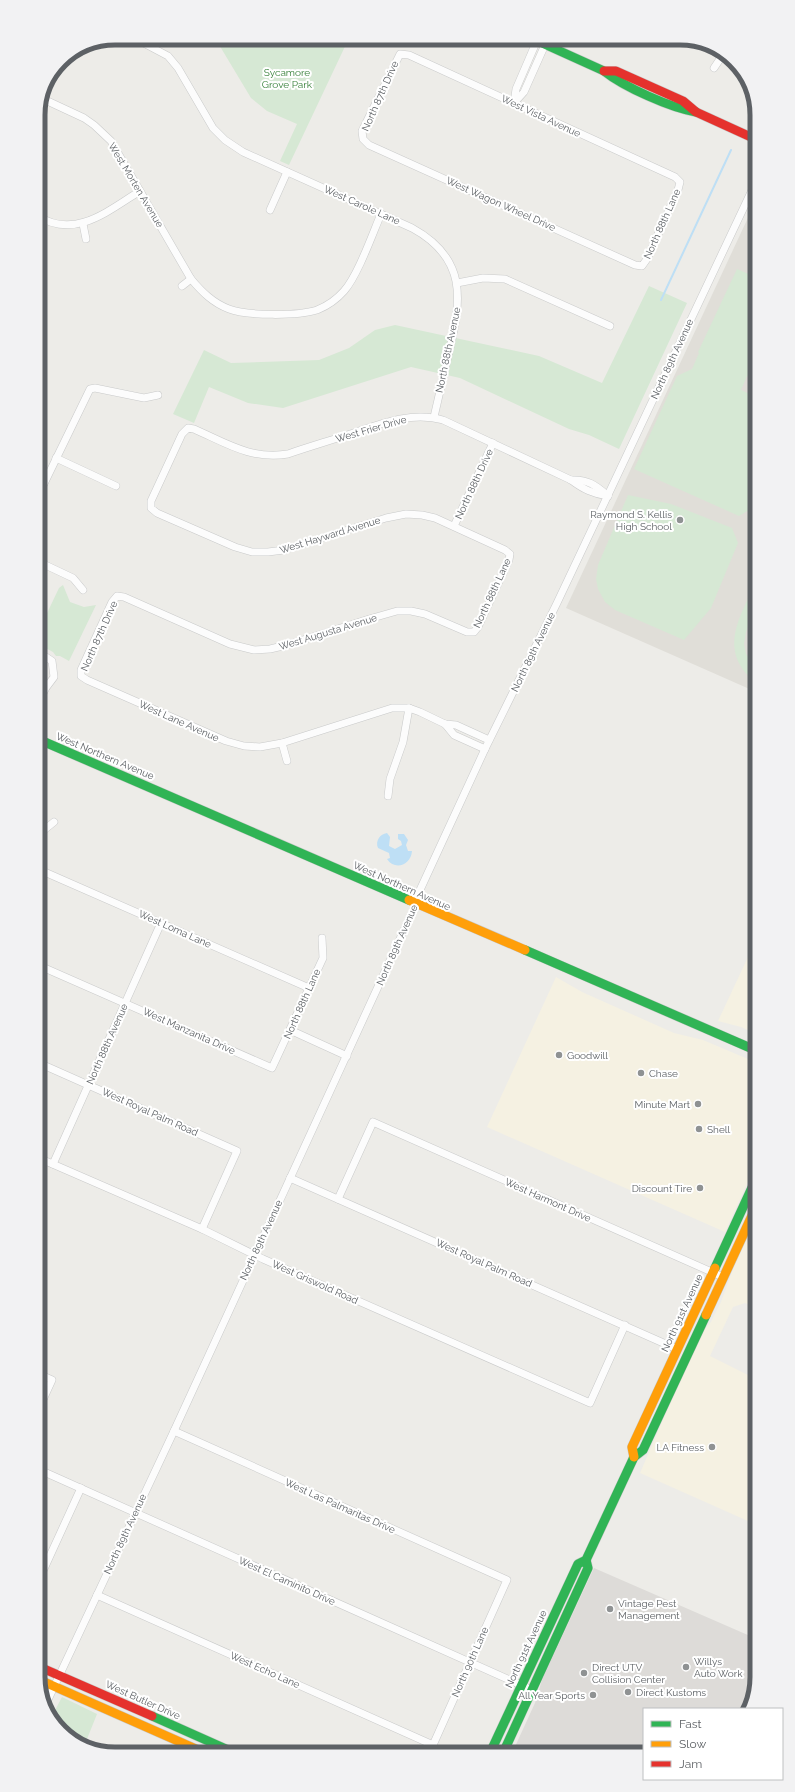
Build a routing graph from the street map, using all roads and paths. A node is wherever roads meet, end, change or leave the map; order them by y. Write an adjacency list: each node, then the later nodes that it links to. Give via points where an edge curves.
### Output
1 (147, 45): 11 (street, West Carole Lane, via 168,56 178,68 213,128 225,140 243,152)
2 (538, 45): 8 (street, via 524,92)
3 (550, 45): 9 (main road, via 604,71 616,71 677,98 696,112)
4 (400, 54): 8 (street, West Vista Avenue, via 409,55); 10 (street, North 87th Drive, via 362,131)
5 (720, 59): 6 (street)
6 (714, 68)
7 (47, 101): 13 (street, West Morten Avenue, via 84,118 104,134 111,141)
8 (514, 103): 12 (street, West Vista Avenue, via 675,177)
9 (750, 137)
10 (363, 139): 20 (street, West Wagon Wheel Drive, via 369,145)
11 (287, 172): 15 (street); 16 (street, West Carole Lane)
12 (680, 182): 20 (street, North 88th Lane, via 647,260)
13 (140, 191): 18 (street); 21 (street, West Morten Avenue)
14 (750, 194): 31 (street, North 89th Avenue)
15 (270, 210)
16 (381, 214): 21 (street, West Morten Avenue, via 345,291 333,302 317,310 248,314 213,301); 22 (street, West Carole Lane, via 431,240 448,261)
17 (45, 220): 18 (street, via 65,225)
18 (83, 224): 19 (street)
19 (86, 239)
20 (642, 266)
21 (191, 279): 23 (street)
22 (457, 283): 24 (street, via 483,278 505,279); 26 (street, North 88th Avenue, via 458,315)
23 (182, 286)
24 (610, 326)
25 (158, 395): 28 (street, via 144,398 90,389)
26 (434, 417): 27 (street, West Frier Drive); 32 (street, West Frier Drive, via 419,416 387,422 278,455 247,452 188,428 182,434 151,501)
27 (493, 443): 31 (street, West Frier Drive, via 595,494); 33 (street, North 88th Drive)
28 (56, 458): 29 (street); 30 (street)
29 (45, 481)
30 (116, 486)
31 (608, 496): 46 (street, North 89th Avenue)
32 (151, 508): 33 (street, West Hayward Avenue, via 235,547 252,552 284,550 406,514 435,518)
33 (454, 526): 34 (street, West Hayward Avenue)
34 (510, 554): 38 (street, North 88th Lane)
35 (45, 565): 36 (street, via 73,578)
36 (83, 590)
37 (117, 596): 38 (street, West Augusta Avenue, via 230,644 254,650 287,645 397,611 425,614 467,632); 42 (street, North 87th Drive, via 81,670)
38 (474, 632)
39 (45, 656): 40 (street, via 52,661)
40 (54, 669): 41 (street); 43 (street, via 54,677)
41 (45, 670)
42 (81, 676): 48 (street, West Lane Avenue, via 226,741 260,747)
43 (45, 689)
44 (409, 708): 45 (street, West Lane Avenue); 48 (street, West Lane Avenue, via 379,711); 51 (street, via 403,742 390,779)
45 (445, 724): 46 (street, West Lane Avenue, via 456,725); 49 (street, West Lane Avenue, via 454,735)
46 (489, 740): 49 (street, North 89th Avenue)
47 (45, 742): 55 (main road, West Northern Avenue)
48 (282, 743): 50 (street)
49 (485, 749): 55 (street, North 89th Avenue, via 420,890)
50 (287, 761)
51 (388, 796)
52 (54, 822): 53 (street)
53 (45, 829)
54 (45, 872): 56 (street, West Loma Lane)
55 (416, 904): 62 (main road, West Northern Avenue); 63 (street, North 89th Avenue)
56 (161, 923): 59 (street, West Loma Lane); 60 (street, North 88th Avenue)
57 (322, 938): 59 (street, North 88th Lane, via 322,958)
58 (45, 968): 60 (street, West Manzanita Drive)
59 (309, 988): 61 (street, North 88th Lane)
60 (125, 1003): 65 (street, West Manzanita Drive); 66 (street, North 88th Avenue)
61 (290, 1030): 63 (street); 65 (street, North 88th Lane)
62 (750, 1048)
63 (347, 1056): 69 (street, North 89th Avenue)
64 (45, 1066): 66 (street, West Royal Palm Road)
65 (272, 1068)
66 (88, 1085): 68 (street, North 88th Avenue); 74 (street, West Royal Palm Road, via 237,1151)
67 (45, 1161): 68 (street, West Griswold Road)
68 (52, 1164): 74 (street, West Griswold Road)
69 (290, 1178): 71 (street, West Royal Palm Road); 76 (street, North 89th Avenue)
70 (750, 1192): 77 (main road, North 91st Avenue)
71 (338, 1199): 77 (street, West Harmont Drive, via 373,1122); 79 (street, West Royal Palm Road)
72 (750, 1206): 75 (main road)
73 (750, 1219): 75 (main road, North 91st Avenue)
74 (202, 1229): 76 (street, West Griswold Road)
75 (744, 1231): 78 (main road, North 91st Avenue)
76 (255, 1254): 79 (street, West Griswold Road, via 590,1403); 84 (street, North 89th Avenue)
77 (713, 1273): 78 (street, West Harmont Drive); 80 (main road, North 91st Avenue)
78 (723, 1277): 83 (main road, North 91st Avenue)
79 (625, 1325): 80 (street, West Royal Palm Road)
80 (677, 1349): 83 (main road, via 678,1360 667,1385); 85 (main road, North 91st Avenue, via 632,1447)
81 (45, 1377): 82 (street, via 52,1380)
82 (45, 1395)
83 (664, 1404): 85 (main road, North 91st Avenue, via 643,1450)
84 (174, 1431): 88 (street, North 89th Avenue); 91 (street, West Las Palmaritas Drive)
85 (634, 1457): 89 (main road, North 91st Avenue)
86 (45, 1472): 87 (street, West El Caminito Drive)
87 (81, 1488): 88 (street, West El Caminito Drive); 90 (street)
88 (135, 1513): 92 (street, North 89th Avenue); 93 (street, West El Caminito Drive)
89 (586, 1560): 97 (main road, North 91st Avenue, via 578,1564); 99 (main road, North 91st Avenue, via 588,1568)
90 (45, 1566)
91 (507, 1580): 93 (street, North 90th Lane)
92 (97, 1595): 95 (street, North 89th Avenue); 101 (street, West Echo Lane)
93 (470, 1663): 97 (street, West El Caminito Drive); 101 (street, North 90th Lane)
94 (45, 1669): 95 (main road, West Butler Drive)
95 (59, 1675): 98 (street, North 89th Avenue); 103 (main road, West Butler Drive)
96 (45, 1682): 98 (main road)
97 (521, 1685): 99 (street, West El Caminito Drive); 104 (main road, North 91st Avenue)
98 (54, 1686): 100 (street, North 89th Avenue); 102 (main road)
99 (532, 1690): 105 (main road, North 91st Avenue)
100 (49, 1698)
101 (433, 1745)
102 (191, 1747)
103 (221, 1747)
104 (493, 1747)
105 (506, 1747)

